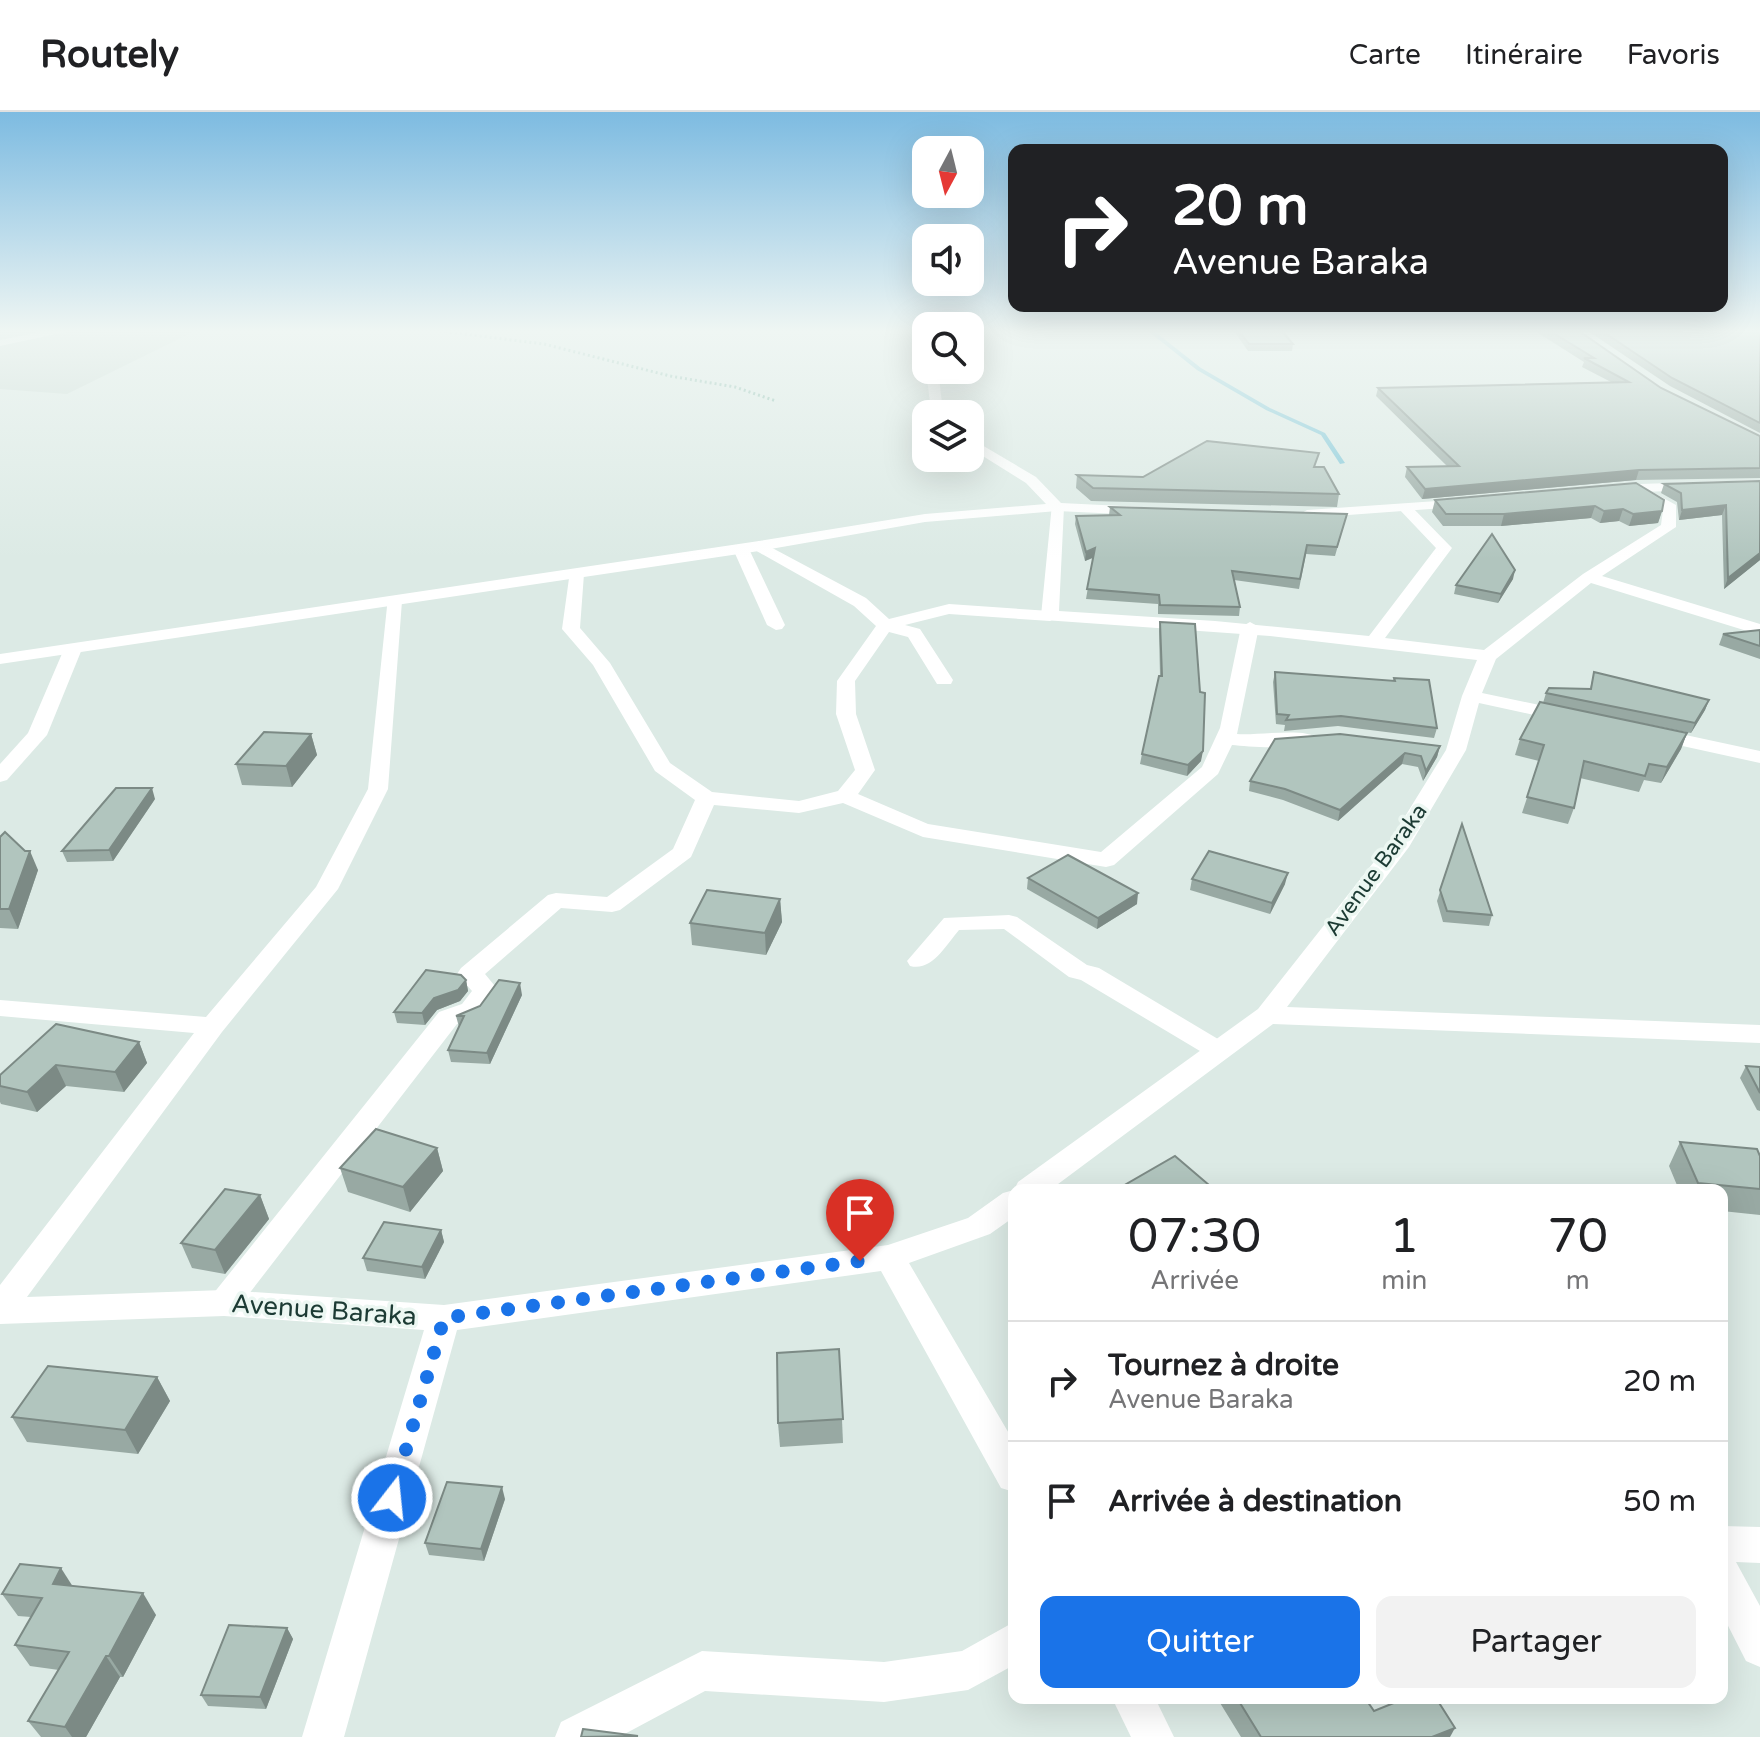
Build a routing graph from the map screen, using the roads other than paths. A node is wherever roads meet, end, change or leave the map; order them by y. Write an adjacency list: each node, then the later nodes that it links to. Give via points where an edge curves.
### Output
1 (984, 451): 6 (street, via 1031,480)
2 (1760, 484): 3 (street)
3 (1636, 487): 4 (street); 12 (street, Avenue Baraka, via 1671,508 1668,527)
4 (1590, 491)
5 (1482, 501): 7 (street)
6 (1057, 507): 8 (street); 10 (street, via 925,518); 14 (street)
7 (1405, 508): 9 (street); 19 (street, via 1444,548)
8 (1155, 511)
9 (1286, 514)
10 (750, 548): 11 (street); 15 (street); 16 (street, via 860,602)
11 (576, 574): 13 (street); 32 (street, via 571,629 601,663 662,767)
12 (1589, 577): 18 (street); 21 (street, Avenue Baraka)
13 (394, 601): 20 (street); 36 (street, via 378,789 326,889)
14 (1050, 616): 16 (street, via 949,609); 17 (street)
15 (776, 625)
16 (885, 625): 23 (street, via 914,633); 31 (street, via 846,681 846,714 865,770)
17 (1250, 627): 19 (street); 28 (street)
18 (1760, 630)
19 (1374, 641): 21 (street)
20 (73, 649): 22 (street); 30 (street, via 37,735)
21 (1488, 656): 24 (street, Avenue Baraka)
22 (0, 659)
23 (944, 680)
24 (1471, 696): 25 (street); 35 (street, Avenue Baraka, via 1398,847)
25 (1592, 722)
26 (1638, 731): 29 (street)
27 (1324, 736): 28 (street, via 1256,742)
28 (1226, 738): 31 (street, via 1211,770 1106,860 923,830)
29 (1760, 757)
30 (0, 776)
31 (845, 796): 32 (street, via 799,807)
32 (706, 798): 42 (street, via 683,852 612,905 556,900 470,974 486,991 471,1010 448,1018)
33 (919, 961): 38 (street, via 952,923 1009,922 1078,971)
34 (0, 1008): 36 (street)
35 (1267, 1015): 37 (street); 38 (street, Avenue Baraka)
36 (213, 1026): 43 (street)
37 (1760, 1034)
38 (1219, 1051): 39 (street, Avenue Baraka)
39 (1037, 1184)
40 (1008, 1205): 41 (street, Avenue Baraka, via 979,1226)
41 (889, 1257): 44 (street, Avenue Baraka); 45 (street)
42 (224, 1303): 43 (street, Avenue Baraka); 44 (street, Avenue Baraka)
43 (0, 1310)
44 (444, 1318): 52 (street)
45 (1008, 1465)
46 (1728, 1544): 47 (street)
47 (1760, 1545)
48 (1728, 1586): 50 (street)
49 (1008, 1646): 53 (street, via 968,1670 884,1682 702,1671)
50 (1760, 1647)
51 (1136, 1704): 54 (street)
52 (323, 1737)
53 (576, 1737)
54 (1153, 1737)

